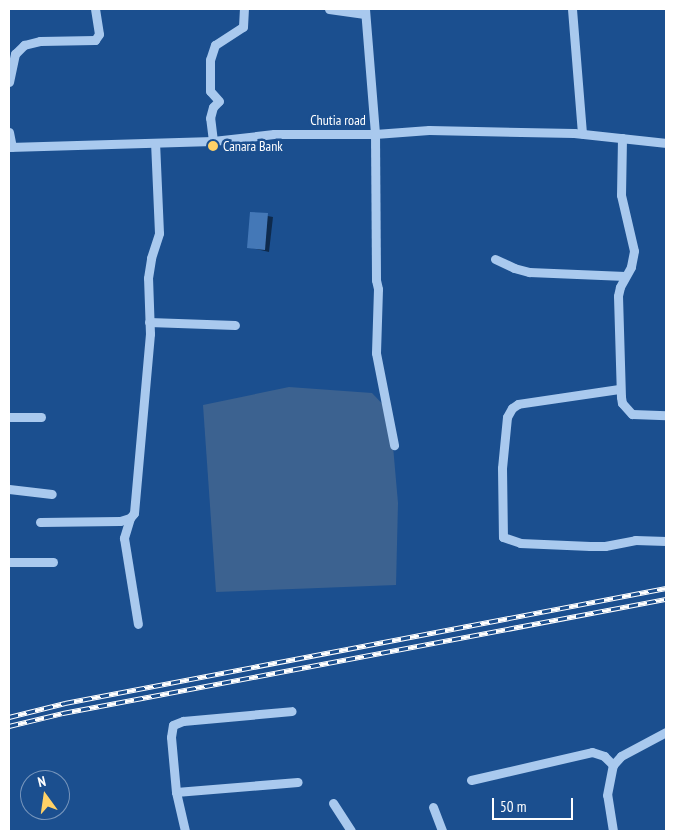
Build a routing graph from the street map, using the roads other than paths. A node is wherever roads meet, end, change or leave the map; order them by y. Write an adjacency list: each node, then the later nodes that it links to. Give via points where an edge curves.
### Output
1 (95, 9): 6 (street, via 99,34 95,40 40,41 24,45 15,54)
2 (244, 9): 11 (street, via 243,27 214,45 210,60 210,91 219,101 210,118)
3 (329, 9): 5 (street)
4 (572, 9): 9 (street)
5 (365, 11): 8 (street)
6 (9, 82)
7 (9, 132): 14 (street)
8 (375, 134): 9 (street, Chutia road, via 429,130); 11 (street, Chutia road, via 274,134); 23 (street, via 376,353)
9 (582, 134): 10 (street, Chutia road)
10 (622, 138): 12 (street, Chutia road); 16 (street, via 621,195 634,251 631,268)
11 (213, 141): 13 (street, Chutia road)
12 (666, 142)
13 (155, 143): 14 (street, Chutia road); 17 (street, via 159,234 148,278)
14 (10, 147)
15 (495, 259): 16 (street, via 529,272)
16 (625, 276): 19 (street, via 618,296)
17 (149, 322): 18 (street); 26 (street, via 136,502)
18 (235, 325)
19 (619, 389): 20 (street, via 622,403 632,414); 28 (street, via 518,404 512,408 507,417 502,468 503,537 520,543 590,546 635,540)
20 (666, 415)
21 (9, 417): 22 (street)
22 (41, 418)
23 (394, 445)
24 (9, 489): 25 (street)
25 (52, 494)
26 (130, 518): 27 (street, via 120,521); 31 (street, via 124,538)
27 (40, 522)
28 (666, 541)
29 (9, 562): 30 (street)
30 (53, 562)
31 (138, 624)
32 (292, 711): 37 (street, via 183,721 173,725 171,737)
33 (666, 732): 34 (street, via 621,756)
34 (613, 764): 35 (street, via 592,752); 43 (street, via 607,795)
35 (471, 780)
36 (298, 782): 37 (street)
37 (176, 792): 40 (street)
38 (333, 803): 41 (street)
39 (433, 806): 42 (street)
40 (185, 831)
41 (350, 831)
42 (442, 831)
43 (612, 831)

